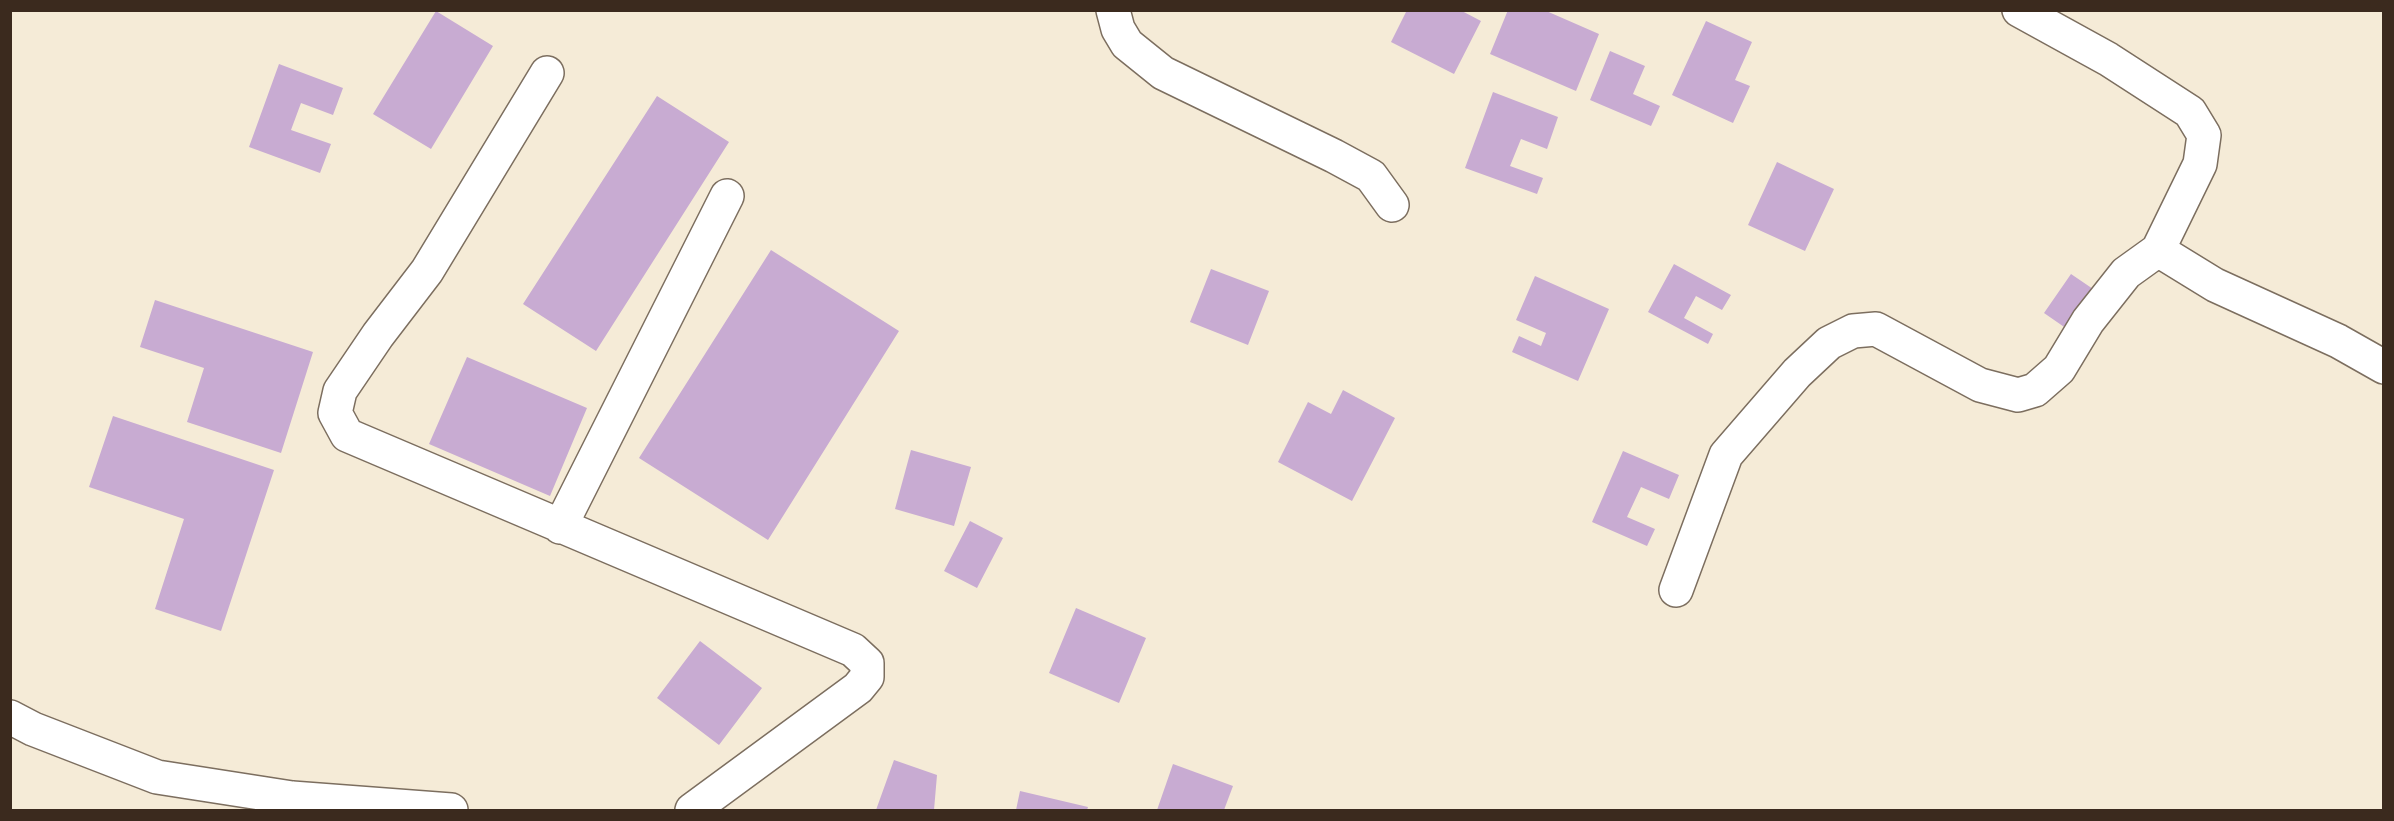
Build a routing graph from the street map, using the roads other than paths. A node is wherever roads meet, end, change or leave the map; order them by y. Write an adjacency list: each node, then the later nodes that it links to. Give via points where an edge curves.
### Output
1 (1113, 10): 5 (street, via 1127,44 1163,73 1371,176)
2 (2019, 10): 6 (street, via 2108,59 2190,112 2204,135 2200,164)
3 (547, 73): 8 (street, via 427,271 340,391 335,413 347,435)
4 (727, 196): 8 (street)
5 (1392, 206)
6 (2157, 250): 7 (street, via 2215,285 2338,341); 9 (street, via 2126,273 2088,321 2059,369 2026,393 2018,395 1980,385 1876,329 1853,331 1829,344 1797,373 1726,455)
7 (2384, 367)
8 (560, 527): 12 (street, via 853,650 867,663 867,677 858,688)
9 (1676, 590)
10 (10, 717): 11 (street, via 157,777 292,798)
11 (452, 810)
12 (692, 810)

